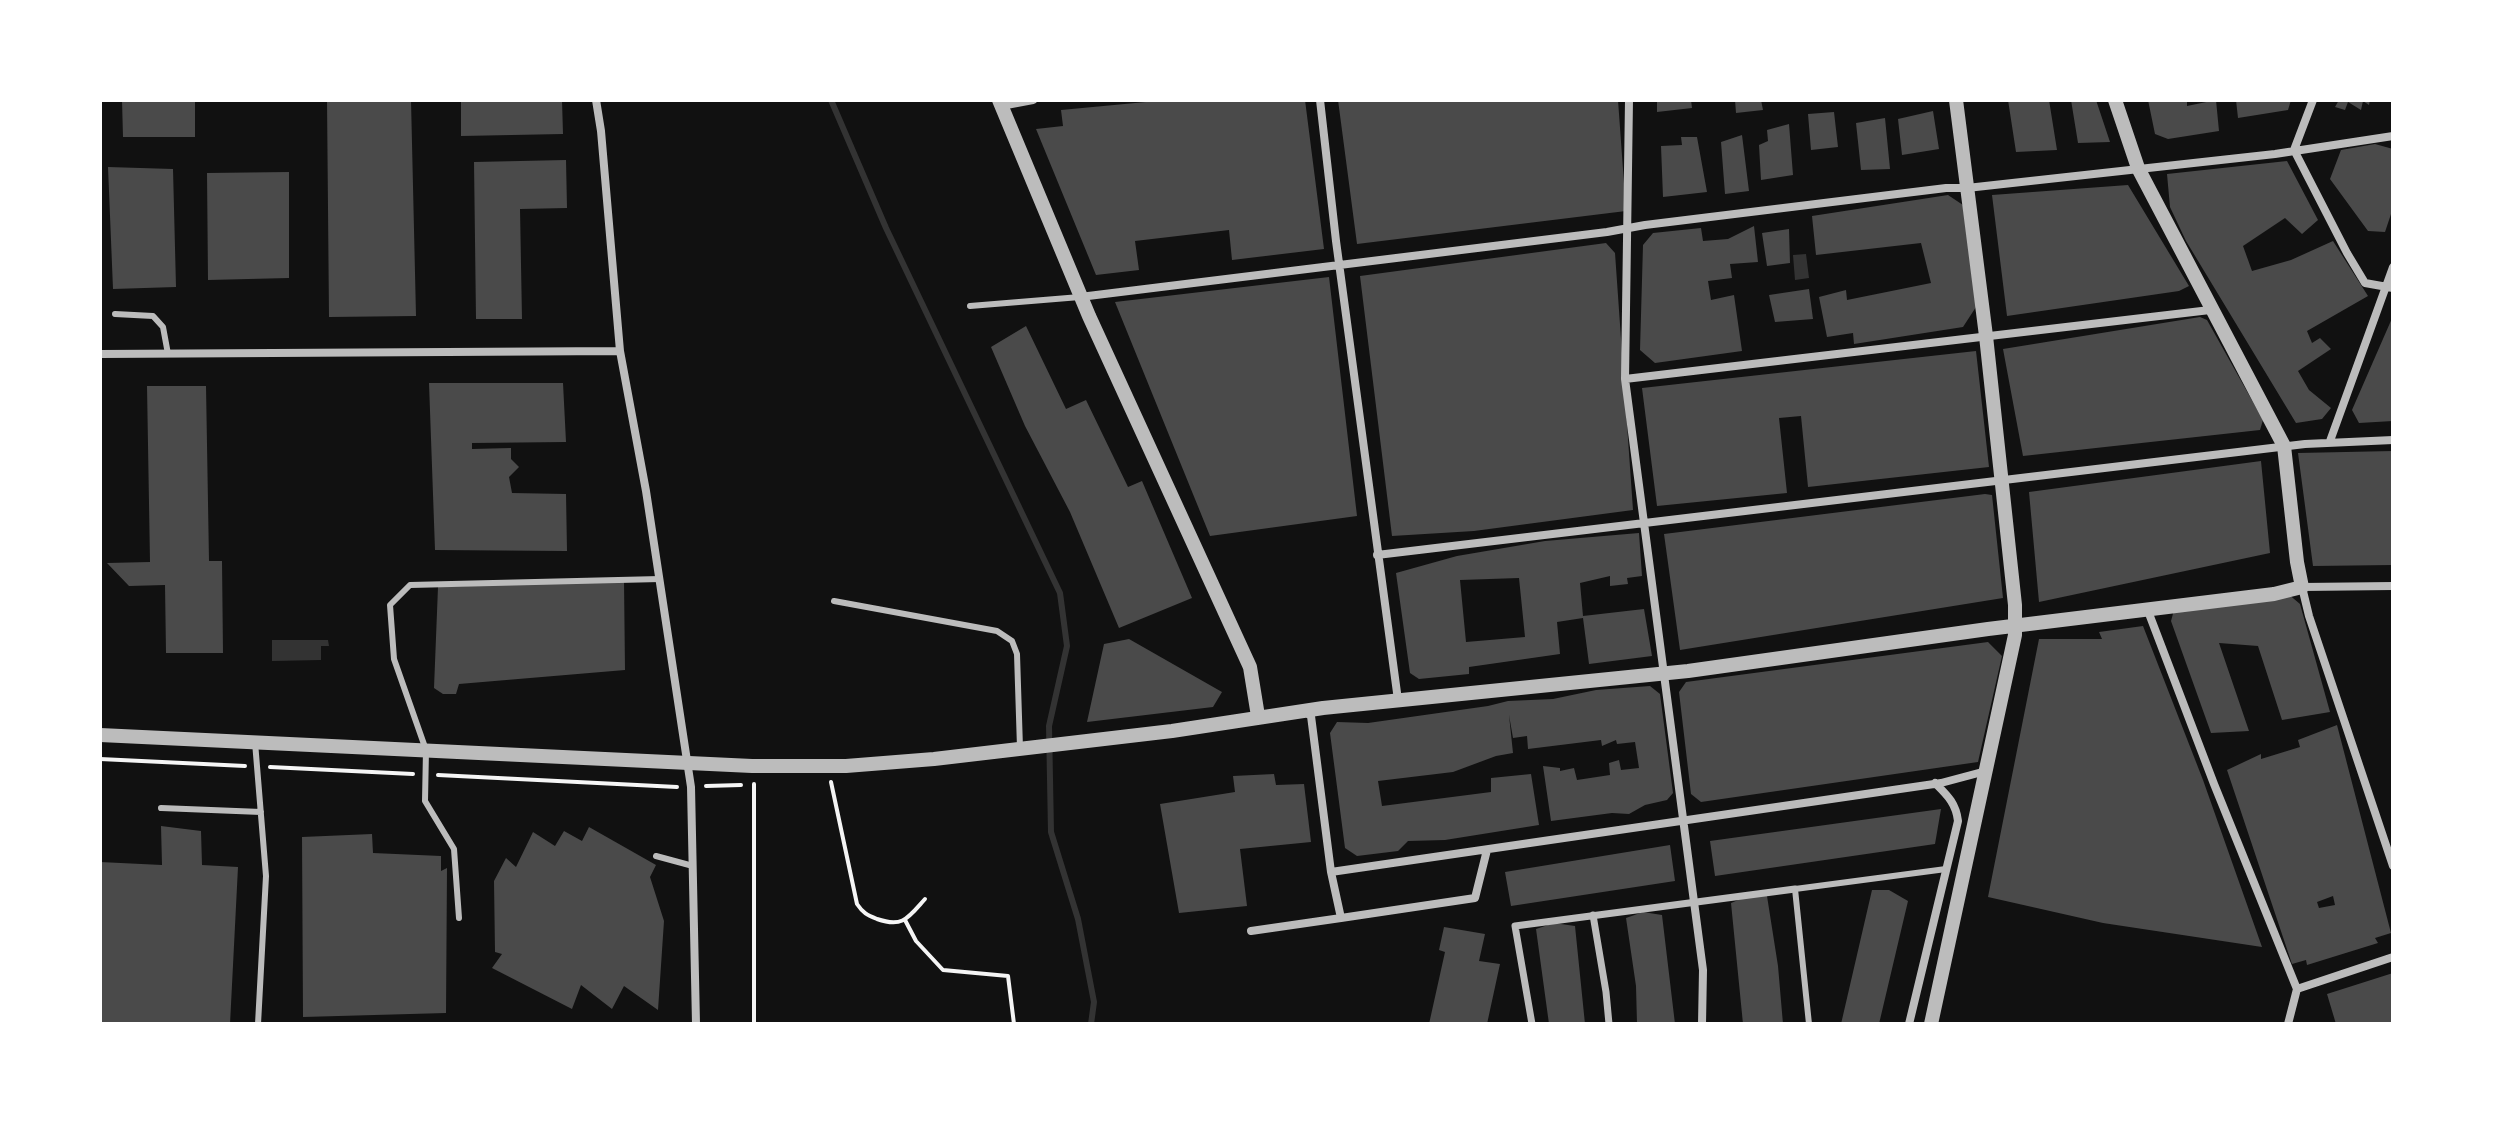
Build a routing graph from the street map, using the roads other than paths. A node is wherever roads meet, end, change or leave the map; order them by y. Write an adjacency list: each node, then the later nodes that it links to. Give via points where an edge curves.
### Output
1 (596, 100): 22 (street)
2 (1033, 100): 8 (street)
3 (1320, 100): 14 (street)
4 (1629, 100): 13 (street)
5 (1956, 100): 12 (street)
6 (2115, 100): 11 (street)
7 (2313, 100): 10 (street)
8 (1000, 103): 17 (street)
9 (2393, 136): 10 (street)
10 (2294, 150): 11 (street); 16 (street, via 2365,283)
11 (2138, 168): 12 (street); 19 (street)
12 (1967, 188): 13 (street); 21 (street)
13 (1627, 230): 14 (street); 25 (street)
14 (1339, 263): 17 (street); 31 (street)
15 (2393, 267): 16 (street)
16 (2389, 288): 27 (street)
17 (1080, 297): 18 (lane); 40 (street, via 1250,667)
18 (970, 306)
19 (2210, 310): 21 (street); 28 (street)
20 (115, 314): 24 (lane, via 153,316 163,327)
21 (1986, 336): 25 (street); 29 (street)
22 (620, 351): 24 (street); 32 (street)
23 (100, 354): 24 (street)
24 (168, 354)
25 (1625, 379): 30 (street)
26 (2393, 440): 27 (street)
27 (2330, 441): 28 (street)
28 (2284, 446): 29 (street); 34 (street)
29 (2000, 482): 30 (street); 37 (street)
30 (1644, 523): 31 (street); 38 (street)
31 (1377, 555): 39 (street)
32 (660, 579): 45 (lane, via 410,585 390,605 394,659); 46 (street)
33 (2393, 586): 34 (street)
34 (2302, 587): 36 (street); 55 (street)
35 (834, 601): 44 (lane, via 997,631 1012,641 1017,654)
36 (2148, 611): 37 (street); 65 (street)
37 (2015, 626): 38 (street); 47 (street)
38 (1662, 674): 39 (street); 51 (street)
39 (1398, 700): 41 (street)
40 (1257, 710): 41 (street); 44 (street, via 1172,731)
41 (1304, 711): 57 (street, via 1311,716)
42 (100, 735): 43 (street)
43 (255, 742): 45 (street); 50 (lane)
44 (1020, 748): 46 (street, via 846,766)
45 (426, 750): 46 (street); 61 (lane, via 425,801 454,849)
46 (688, 763): 54 (street)
47 (1986, 771): 48 (street); 73 (street)
48 (1935, 783): 51 (street); 56 (street, via 1957,811)
49 (161, 808): 50 (lane)
50 (261, 812): 66 (lane, via 266,876)
51 (1684, 822): 52 (street); 59 (street)
52 (1487, 850): 57 (street); 62 (street, via 1475,898)
53 (656, 856): 54 (lane)
54 (693, 866): 67 (street)
55 (2393, 866)
56 (1946, 869): 58 (lane); 72 (street)
57 (1331, 872): 62 (street)
58 (1795, 889): 59 (street); 71 (lane)
59 (1694, 901): 60 (street); 70 (street, via 1703,970)
60 (1593, 915): 68 (street, via 1515,926); 69 (street)
61 (459, 918)
62 (1341, 918): 63 (street)
63 (1251, 931)
64 (2393, 957): 65 (street)
65 (2297, 989): 74 (street)
66 (258, 1024)
67 (696, 1024)
68 (1532, 1024)
69 (1609, 1024)
70 (1702, 1024)
71 (1809, 1024)
72 (1909, 1024)
73 (1931, 1024)
74 (2288, 1024)

